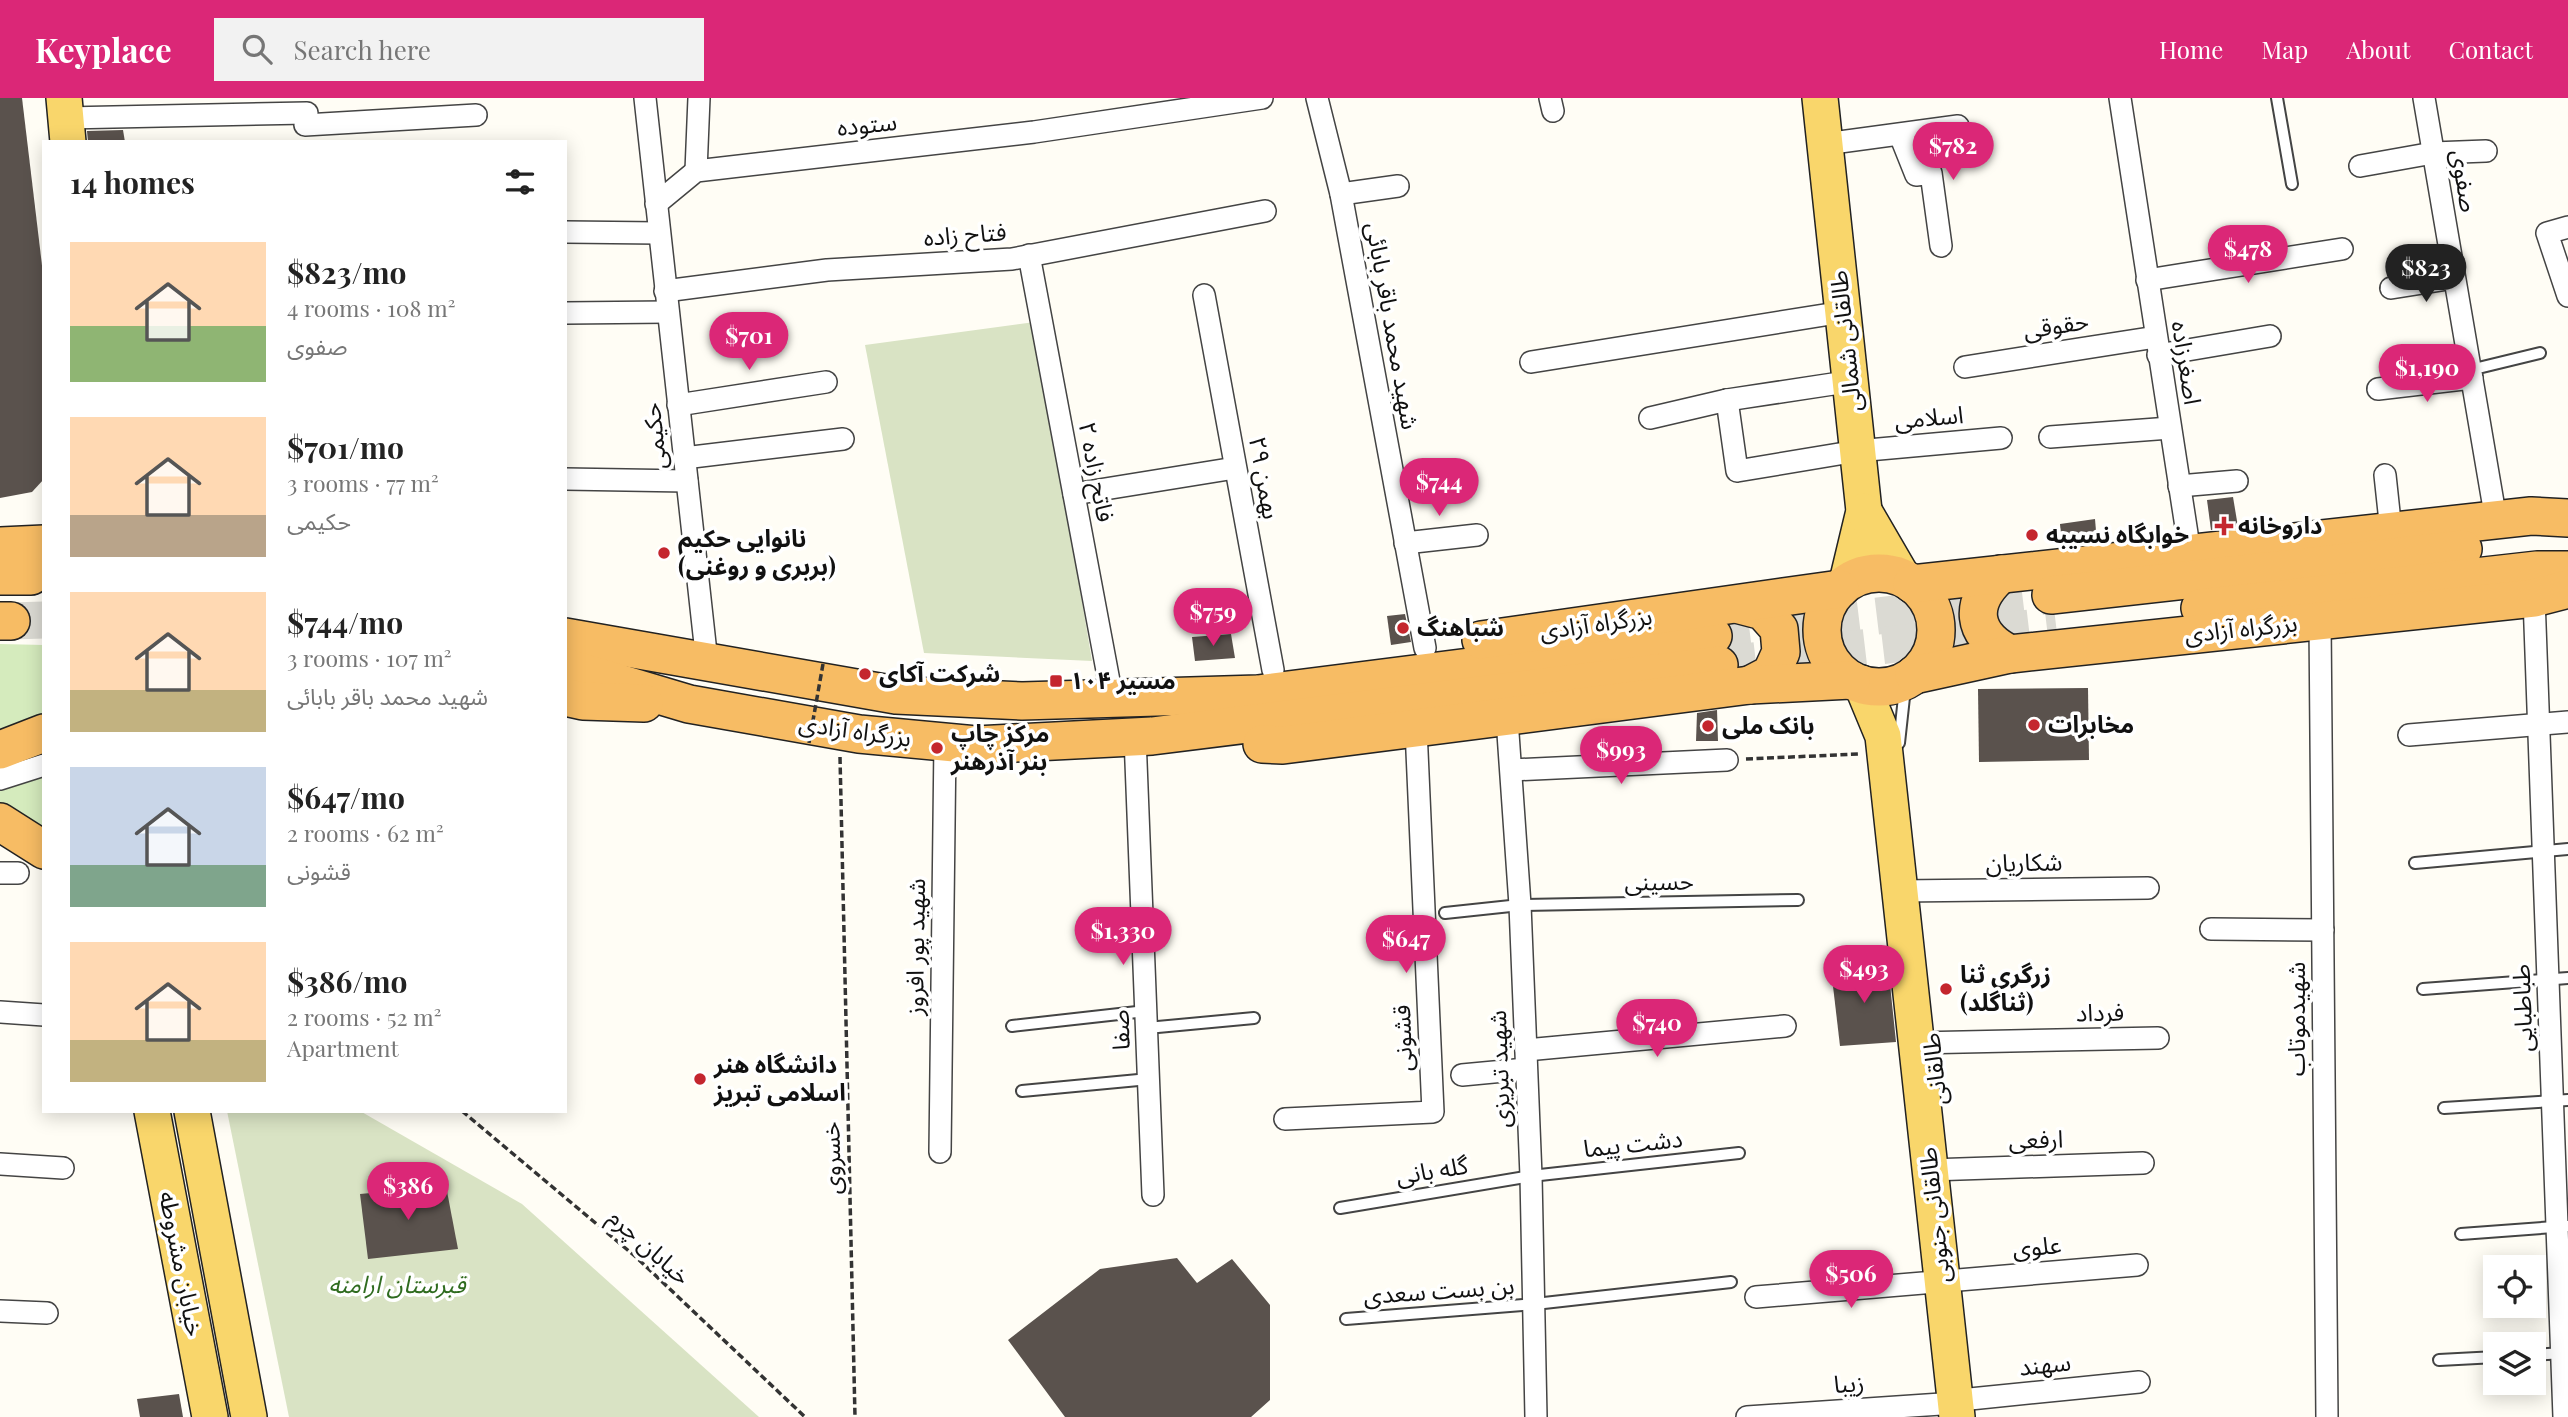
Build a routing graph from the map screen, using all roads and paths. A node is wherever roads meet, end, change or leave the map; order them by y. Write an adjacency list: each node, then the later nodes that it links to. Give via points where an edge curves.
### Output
1 (645, 98): 22 (street, حکیمی)
2 (699, 98): 18 (street)
3 (1262, 98): 18 (street, ستوده, via 1034,132)
4 (1317, 98): 21 (street, شهید محمد باقر بابائی)
5 (1820, 98): 14 (main road, طالقانی شمالی)
6 (2120, 98): 31 (street, اصغرزاده)
7 (2277, 98): 19 (lane)
8 (2424, 98): 16 (street, صفوی)
9 (476, 115): 11 (street)
10 (66, 119): 11 (street)
11 (305, 119)
12 (1958, 126): 13 (street)
13 (1900, 135): 14 (street); 27 (street, via 1916,175 1931,173)
14 (1825, 144): 37 (main road, طالقانی شمالی)
15 (2486, 151): 16 (street)
16 (2433, 153): 17 (street); 30 (street, صفوی)
17 (2360, 166)
18 (696, 171): 22 (street)
19 (2292, 184)
20 (1398, 186): 21 (street)
21 (1340, 194): 70 (street, شهید محمد باقر بابائی)
22 (656, 204): 26 (street, حکیمی)
23 (1265, 211): 29 (street, فتاح زاده)
24 (2568, 227): 35 (street, via 2547,233)
25 (567, 232): 26 (street)
26 (659, 233): 33 (street, حکیمی)
27 (1941, 246)
28 (2342, 249): 31 (street)
29 (1029, 255): 33 (street, فتاح زاده, via 827,270); 63 (street, فاتح زاده ۲)
30 (2454, 278): 32 (street); 44 (street, صفوی)
31 (2147, 281): 40 (street, اصغرزاده)
32 (2391, 288)
33 (665, 290): 36 (street, حکیمی)
34 (1203, 295): 57 (street, ۲۹ بهمن)
35 (2568, 296)
36 (668, 312): 38 (street); 49 (street, حکیمی)
37 (1843, 312): 42 (street); 55 (main road, طالقانی شمالی)
38 (567, 313)
39 (2270, 336): 40 (street, حقوقی)
40 (2157, 346): 43 (street, حقوقی); 51 (street, اصغرزاده)
41 (2540, 353): 44 (lane)
42 (1531, 362)
43 (1965, 367)
44 (2471, 374): 47 (street); 66 (street, صفوی)
45 (826, 382): 49 (street)
46 (1833, 384): 48 (street)
47 (2378, 389)
48 (1727, 400): 50 (street); 55 (street, اسلامی, via 1737,471)
49 (678, 405): 56 (street, حکیمی)
50 (1650, 418)
51 (2170, 428): 52 (street); 62 (street, اصغرزاده)
52 (2050, 437)
53 (843, 439): 56 (street)
54 (2001, 439): 55 (street, اسلامی)
55 (1857, 451): 64 (main road, طالقانی شمالی)
56 (684, 458): 60 (street, حکیمی)
57 (1236, 468): 63 (street); 89 (street, ۲۹ بهمن)
58 (2385, 475): 67 (street)
59 (567, 480): 60 (street)
60 (687, 481): 86 (street, حکیمی)
61 (2237, 481): 62 (street)
62 (2179, 486): 72 (street, اصغرزاده)
63 (1073, 494): 94 (street, فاتح زاده ۲)
64 (1864, 511): 76 (main road); 77 (main road, طالقانی شمالی)
65 (2568, 518): 66 (highway)
66 (2497, 520): 67 (highway)
67 (2391, 531): 72 (highway)
68 (1477, 535): 70 (street)
69 (2568, 536): 74 (highway, بزرگراه آزادی, via 2054,610)
70 (1405, 543): 83 (street, شهید محمد باقر بابائی)
71 (0, 546): 73 (highway)
72 (2190, 553): 75 (highway)
73 (25, 565)
74 (2568, 570)
75 (2001, 574): 76 (highway); 85 (highway, via 1986,587 1978,607 1980,628 1992,645)
76 (1907, 581): 77 (highway, via 1884,573 1865,575); 90 (highway, via 1930,604 1936,623 1927,660)
77 (1844, 586): 79 (highway, بزرگراه آزادی); 91 (highway, via 1824,613 1822,632 1836,667)
78 (2551, 594): 81 (highway, بزرگراه آزادی); 98 (street, طباطبایی)
79 (1740, 605): 83 (highway, بزرگراه آزادی); 92 (highway, via 1763,611 1779,629 1781,652 1771,674)
80 (567, 615): 84 (highway)
81 (2320, 621): 85 (highway, بزرگراه آزادی); 122 (street, شهیدموتاب)
82 (567, 637): 84 (highway, بزرگراه آزادی)
83 (1426, 648): 89 (highway, بزرگراه آزادی)
84 (654, 653): 86 (highway, بزرگراه آزادی)
85 (2010, 654): 90 (highway, بزرگراه آزادی)
86 (707, 662): 94 (highway, بزرگراه آزادی, via 896,695 1022,701)
87 (823, 664): 103 (path, خسروی, bridge)
88 (567, 668): 95 (highway, بزرگراه آزادی)
89 (1273, 670): 94 (highway, بزرگراه آزادی)
90 (1910, 677): 91 (highway, via 1884,687); 106 (lane)
91 (1856, 681): 92 (highway, بزرگراه آزادی); 106 (main road, طالقانی جنوبی)
92 (1750, 685): 96 (highway, بزرگراه آزادی)
93 (567, 697): 95 (highway)
94 (1128, 697): 102 (highway, بزرگراه آزادی, via 1258,694 1716,651)
95 (689, 704): 103 (highway, بزرگراه آزادی)
96 (1507, 719): 99 (highway, بزرگراه آزادی); 109 (street, شهید تبریزی)
97 (2568, 722): 98 (street)
98 (2538, 724): 101 (street); 113 (street, طباطبایی)
99 (1416, 729): 102 (highway, بزرگراه آزادی, via 1283,745); 142 (street, قشونی, via 1433,1112)
100 (42, 734): 105 (highway)
101 (2409, 735)
102 (1143, 736): 104 (highway, بزرگراه آزادی, via 976,745); 128 (street, صفا)
103 (824, 737): 104 (highway, بزرگراه آزادی); 171 (path, خسروی)
104 (945, 742): 143 (street, شهید پور افروز)
105 (0, 750)
106 (1893, 757): 107 (path); 117 (main road, طالقانی جنوبی)
107 (1727, 760): 109 (street)
108 (42, 766): 110 (street)
109 (1512, 770): 119 (street, شهید تبریزی)
110 (0, 779)
111 (0, 822): 115 (highway)
112 (2568, 849): 113 (lane)
113 (2543, 851): 114 (lane); 123 (street, طباطبایی)
114 (2414, 863)
115 (20, 865)
116 (2148, 888): 117 (street, شکاریان)
117 (1912, 891): 132 (main road, طالقانی جنوبی)
118 (1798, 900): 119 (lane, حسینی)
119 (1520, 905): 120 (lane, حسینی); 133 (street, شهید تبریزی)
120 (1445, 913)
121 (2211, 929): 122 (street)
122 (2323, 930): 174 (street, شهیدموتاب)
123 (2558, 979): 124 (lane); 137 (street, طباطبایی)
124 (2423, 989)
125 (0, 1012): 126 (street)
126 (42, 1015)
127 (1254, 1018): 128 (lane)
128 (1147, 1019): 129 (lane); 135 (street, صفا)
129 (1013, 1026)
130 (1784, 1027): 133 (street)
131 (2158, 1038): 132 (street, فرداد)
132 (1928, 1042): 148 (main road, طالقانی جنوبی)
133 (1526, 1060): 134 (street); 149 (street, شهید تبریزی)
134 (1462, 1075)
135 (1149, 1079): 136 (lane); 150 (street, صفا)
136 (1022, 1091)
137 (2560, 1101): 138 (lane); 152 (street, طباطبایی)
138 (2444, 1108)
139 (152, 1113): 168 (main road, خیابان مشروطه)
140 (192, 1113): 169 (main road, خیابان مشروطه)
141 (464, 1113): 170 (path, خیابان چرم, via 636,1257)
142 (1285, 1119)
143 (940, 1152)
144 (1739, 1153): 149 (lane, دشت پیما)
145 (0, 1164): 147 (street)
146 (2143, 1164): 148 (street, ارفعی)
147 (63, 1168)
148 (1941, 1169): 155 (main road, طالقانی جنوبی)
149 (1531, 1176): 151 (lane, گله بانی); 158 (street, شهید تبریزی)
150 (1153, 1195)
151 (1340, 1208)
152 (2562, 1226): 153 (lane); 162 (street, طباطبایی)
153 (2461, 1234)
154 (2137, 1265): 155 (street, علوی)
155 (1954, 1281): 157 (street, علوی); 167 (main road, طالقانی جنوبی)
156 (1731, 1282): 158 (lane, بن بست سعدی)
157 (1756, 1297)
158 (1535, 1304): 161 (lane, بن بست سعدی); 172 (street, شهید تبریزی)
159 (0, 1311): 160 (street)
160 (47, 1314)
161 (1346, 1319)
162 (2565, 1353): 163 (lane); 175 (street, طباطبایی)
163 (2546, 1354)
164 (2483, 1358): 165 (lane)
165 (2439, 1360)
166 (2139, 1382): 167 (street, سهند)
167 (1965, 1402): 173 (street, زیبا)
168 (210, 1417)
169 (249, 1417)
170 (805, 1417)
171 (855, 1417)
172 (1536, 1417)
173 (1747, 1417)
174 (2327, 1417)
175 (2564, 1417)

